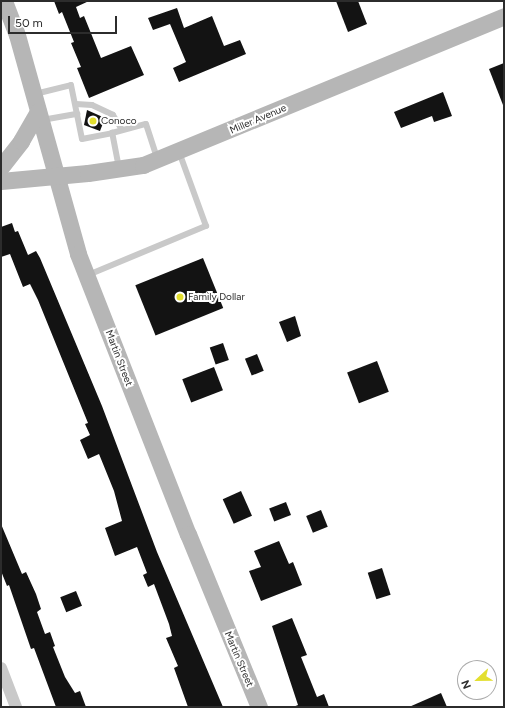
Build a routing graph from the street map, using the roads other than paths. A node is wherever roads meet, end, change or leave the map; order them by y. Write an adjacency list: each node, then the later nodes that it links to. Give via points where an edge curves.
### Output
1 (4, 1): 3 (street, Martin Street)
2 (504, 16): 9 (street, Miller Avenue)
3 (33, 94): 4 (lane, via 71,85); 6 (street, Martin Street)
4 (76, 104): 5 (lane); 7 (lane, via 92,105 113,115)
5 (77, 114): 6 (lane); 8 (lane, via 82,139)
6 (39, 116): 11 (street); 13 (street, Martin Street)
7 (122, 130): 8 (lane); 10 (lane, via 146,124)
8 (112, 133): 12 (lane)
9 (179, 151): 10 (street, Miller Avenue); 15 (lane, via 206,226)
10 (158, 159): 12 (street, Miller Avenue)
11 (1, 167)
12 (119, 168): 13 (street, Miller Avenue)
13 (55, 176): 14 (street, Miller Avenue); 15 (street, Martin Street)
14 (1, 181)
15 (86, 276): 18 (street, Martin Street)
16 (1, 668): 17 (street)
17 (16, 707)
18 (259, 707)

